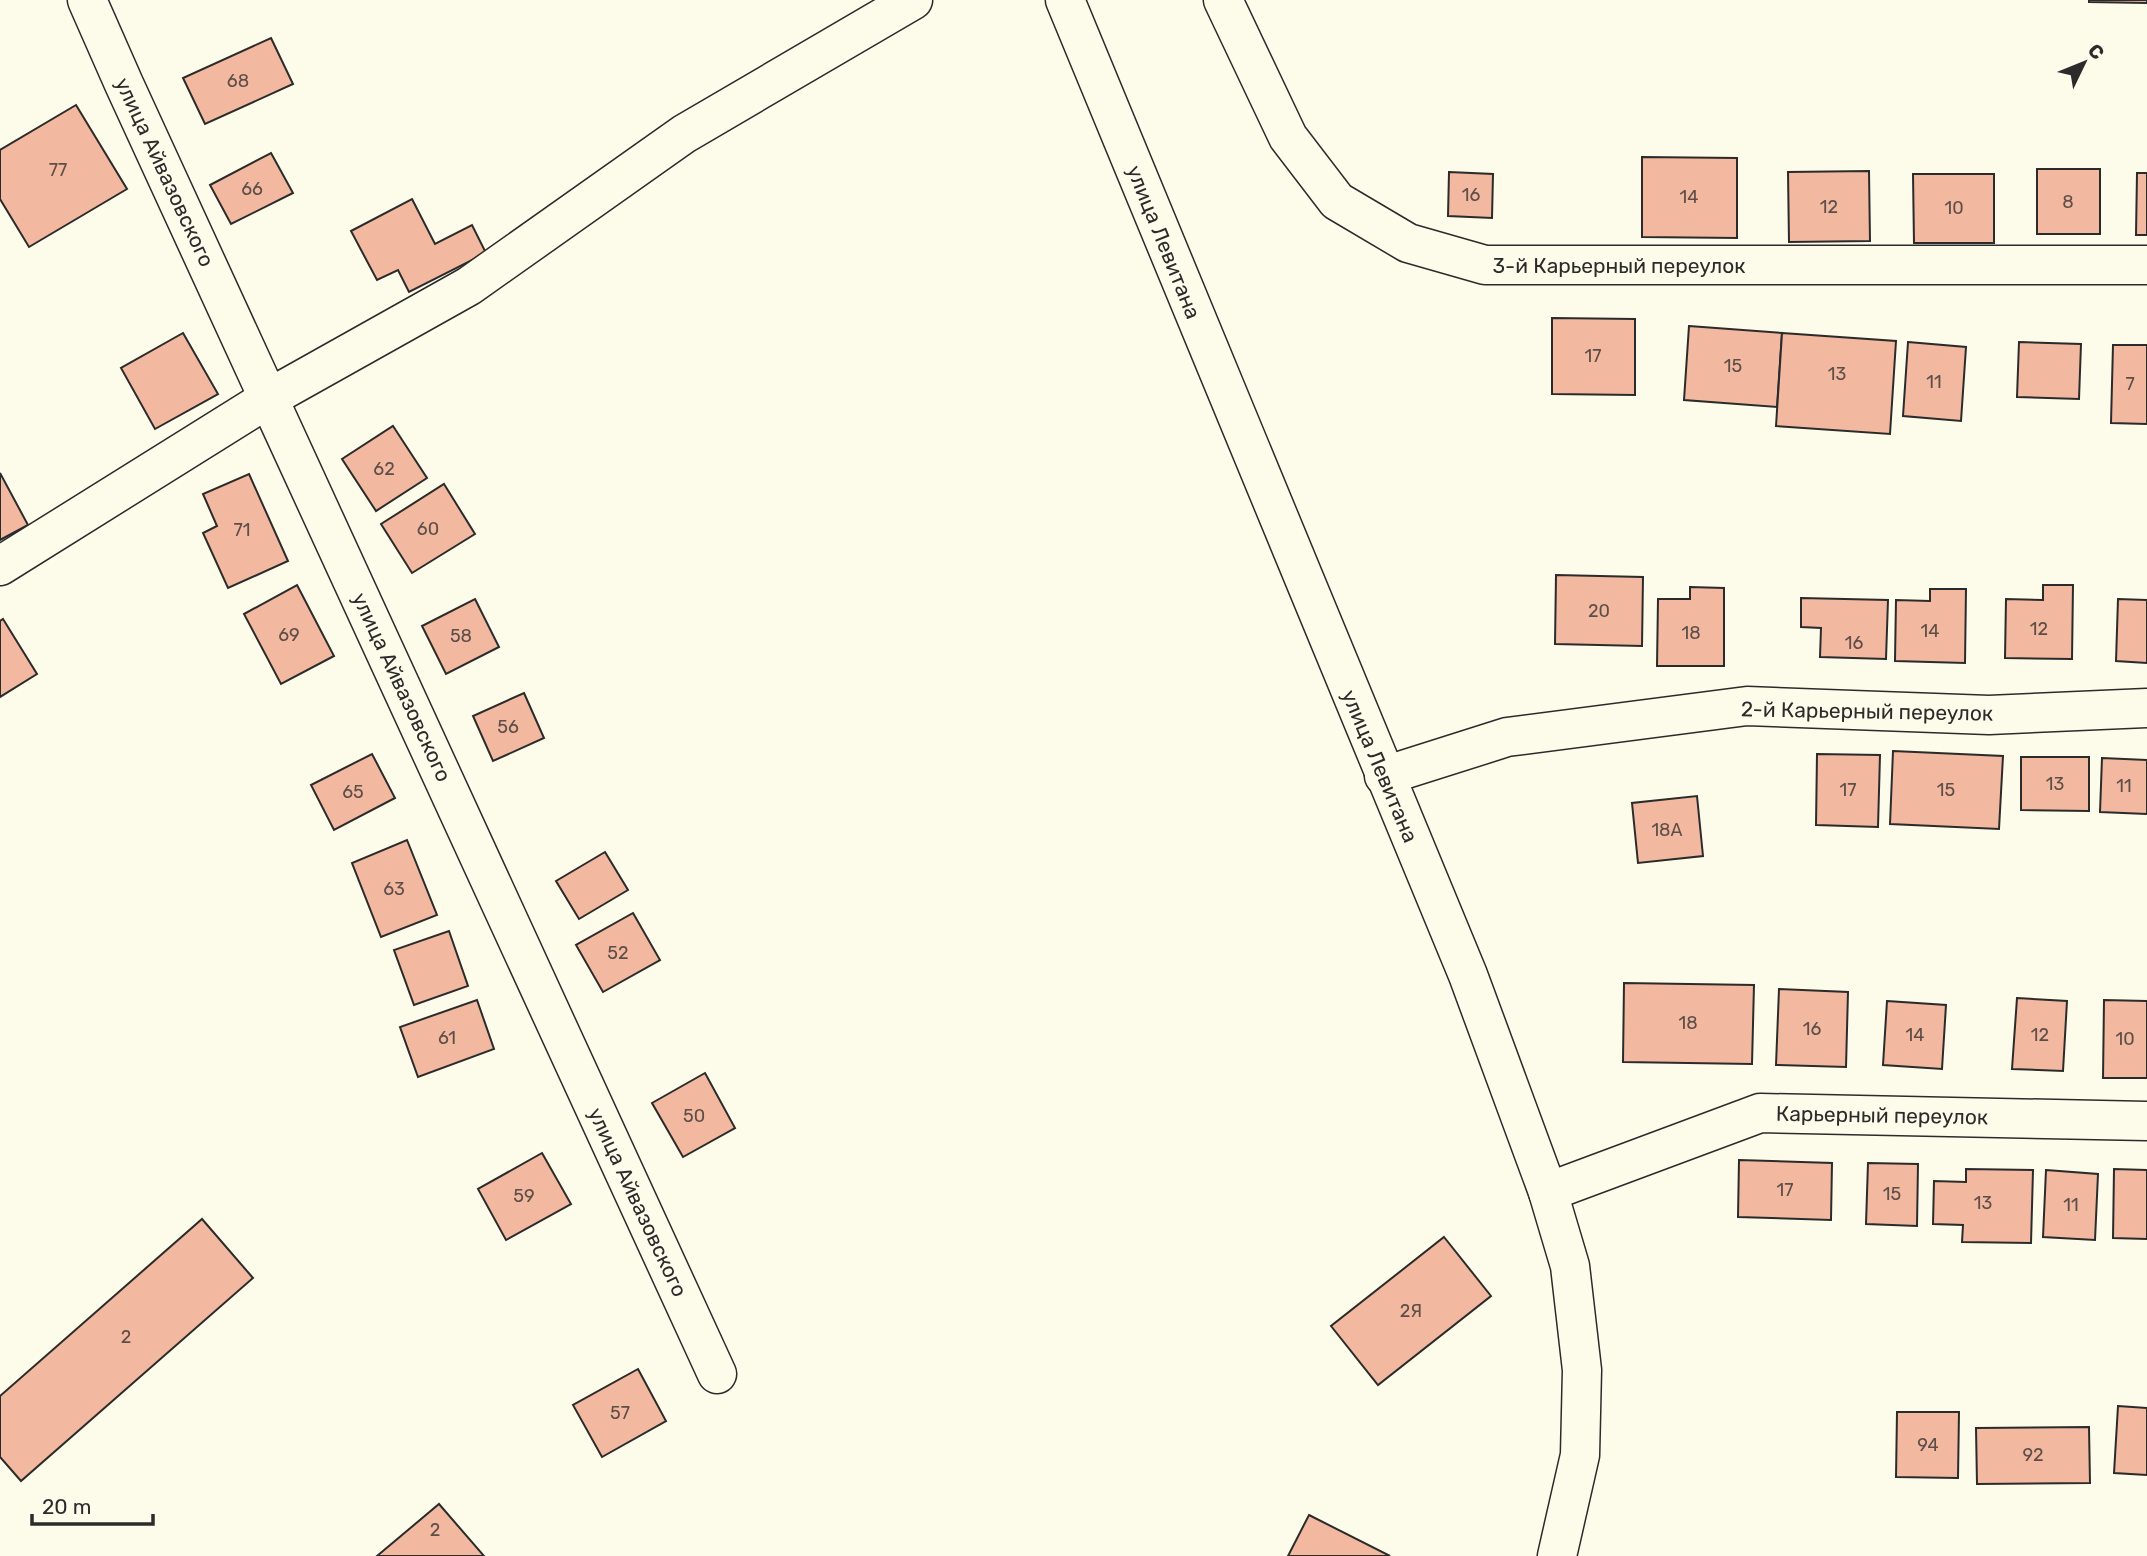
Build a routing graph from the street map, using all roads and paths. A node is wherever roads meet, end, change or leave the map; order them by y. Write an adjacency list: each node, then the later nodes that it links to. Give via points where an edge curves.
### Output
1 (87, 0): 6 (street, улица Айвазовского)
2 (913, 0): 6 (street, via 684,134 469,286)
3 (1065, 0): 9 (street, улица Левитана)
4 (1223, 0): 5 (street, 3-й Карьерный переулок, via 1288,137 1337,201 1408,243 1485,265)
5 (2147, 265)
6 (269, 398): 7 (street); 12 (street, улица Айвазовского)
7 (0, 566)
8 (2147, 708): 9 (street, 2-й Карьерный переулок, via 1989,715 1747,706 1507,737)
9 (1384, 776): 11 (street, улица Левитана, via 1468,975)
10 (2147, 1121): 11 (street, Карьерный переулок, via 1760,1113)
11 (1548, 1192): 13 (street, улица Левитана, via 1570,1266 1582,1370 1580,1455)
12 (717, 1374)
13 (1557, 1556)

